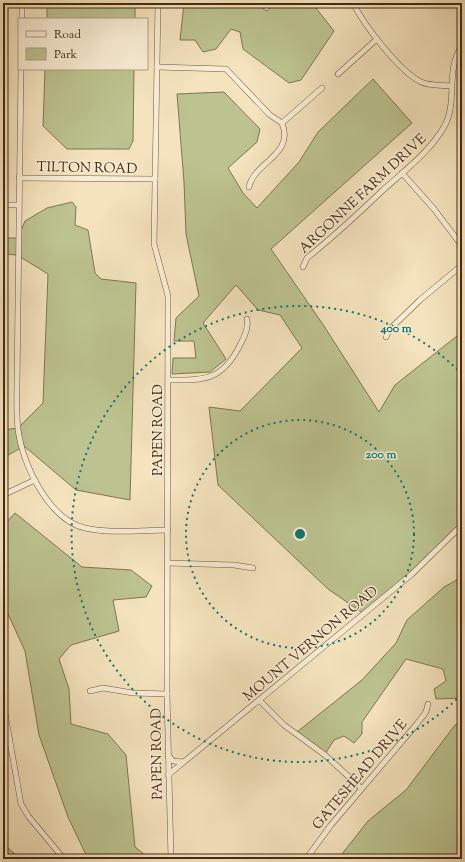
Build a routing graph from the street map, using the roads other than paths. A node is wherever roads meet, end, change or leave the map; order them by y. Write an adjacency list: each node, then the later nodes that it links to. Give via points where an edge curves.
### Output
1 (22, 3): 4 (street)
2 (158, 3): 7 (street, PAPEN ROAD)
3 (353, 3): 5 (street)
4 (22, 18)
5 (377, 39): 9 (street); 10 (street, via 422,82)
6 (462, 46): 10 (street, ARGONNE FARM DRIVE, via 454,59)
7 (157, 67): 12 (street, via 226,69 270,115); 15 (street, PAPEN ROAD)
8 (21, 70): 14 (street)
9 (338, 74)
10 (451, 86): 13 (street, ARGONNE FARM DRIVE, via 451,106 444,125 429,147)
11 (322, 88): 12 (street)
12 (282, 123): 16 (street, via 285,134 282,147 252,179)
13 (402, 173): 19 (street); 21 (street, ARGONNE FARM DRIVE, via 308,258)
14 (19, 178): 15 (street, TILTON ROAD); 18 (street)
15 (155, 180): 24 (street, PAPEN ROAD, via 154,244 168,290)
16 (249, 187)
17 (3, 205): 18 (street)
18 (18, 205): 25 (street, via 20,272 17,424 19,438)
19 (462, 246)
20 (462, 265): 23 (street, via 420,300 389,330)
21 (303, 267)
22 (247, 319): 24 (street, via 246,331 234,358 220,372 204,379)
23 (386, 337)
24 (169, 380): 28 (street, PAPEN ROAD)
25 (35, 480): 26 (street); 28 (street, via 54,509 71,523 85,528 113,531)
26 (3, 495)
27 (462, 525): 33 (street, MOUNT VERNON ROAD, via 411,575)
28 (168, 530): 29 (street, PAPEN ROAD)
29 (168, 563): 30 (street); 32 (street, PAPEN ROAD)
30 (253, 568)
31 (90, 691): 32 (street, via 103,688 133,693)
32 (167, 694): 36 (street, PAPEN ROAD)
33 (259, 700): 37 (street, MOUNT VERNON ROAD); 39 (street, via 284,725 325,755)
34 (3, 702): 40 (street, via 21,804 29,818)
35 (428, 704): 39 (street, GATESHEAD DRIVE, via 426,712 416,725)
36 (168, 755): 37 (street, via 173,761); 38 (street, PAPEN ROAD)
37 (183, 762): 38 (street, MOUNT VERNON ROAD)
38 (168, 774): 41 (street, PAPEN ROAD)
39 (361, 788): 42 (street, GATESHEAD DRIVE)
40 (64, 859)
41 (171, 859)
42 (306, 859)

